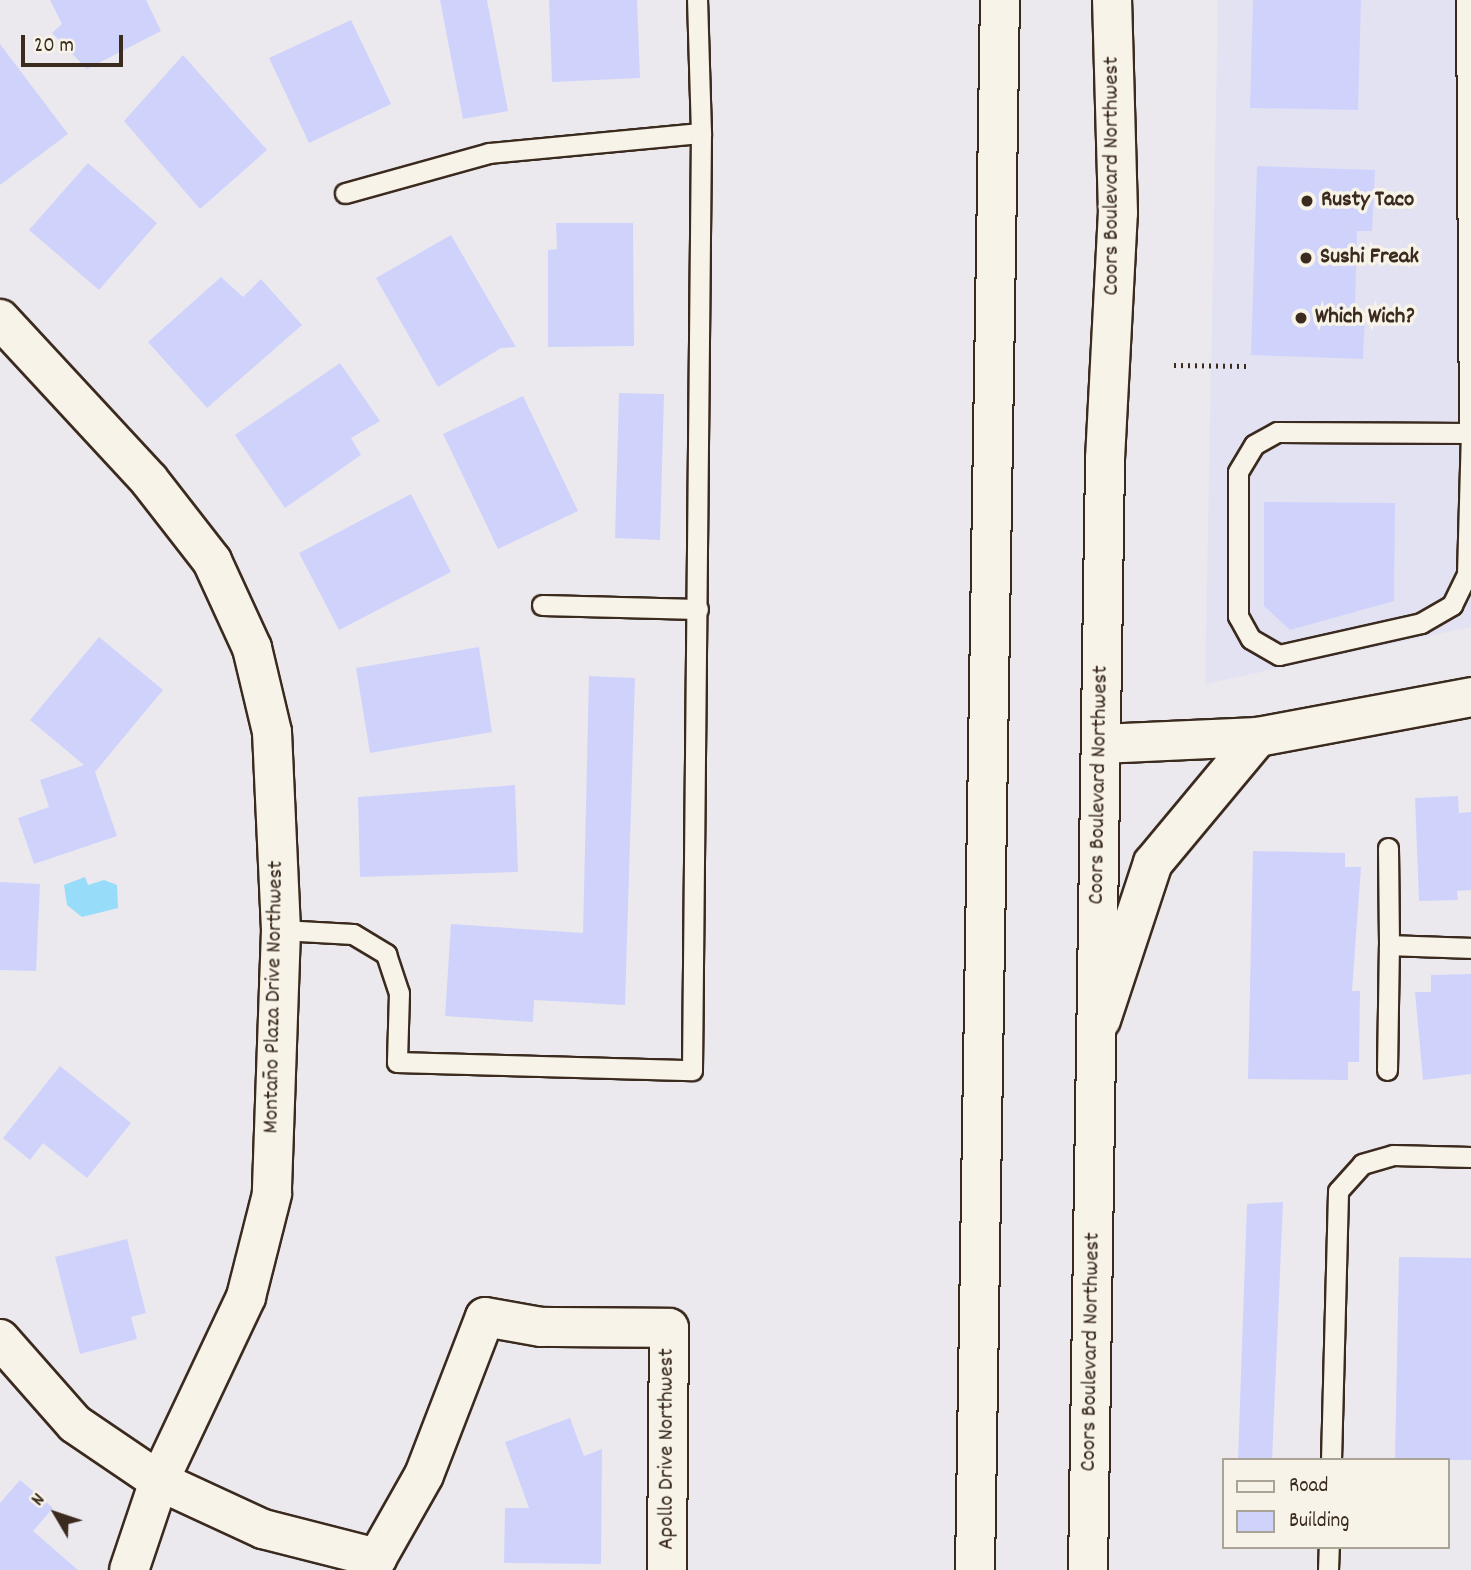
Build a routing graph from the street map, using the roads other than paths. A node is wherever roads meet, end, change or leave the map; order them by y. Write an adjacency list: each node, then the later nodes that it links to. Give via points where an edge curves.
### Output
1 (697, 0): 5 (lane)
2 (1000, 0): 28 (street)
3 (1112, 0): 14 (street, Coors Boulevard Northwest, via 1118,213 1105,459)
4 (1466, 0): 7 (lane)
5 (701, 133): 6 (lane, via 489,153); 11 (lane)
6 (345, 194)
7 (1470, 219): 9 (lane)
8 (0, 319): 16 (street, Montaño Plaza Drive Northwest, via 149,480 212,561 240,623 272,732)
9 (1470, 433): 9 (lane, via 1277,432 1254,445 1238,472 1238,615 1251,639 1279,655 1421,623 1452,605 1467,573)
10 (542, 605): 11 (lane)
11 (698, 609): 16 (lane, via 692,1070 397,1062 399,993 386,954 353,934)
12 (1471, 696): 13 (street)
13 (1258, 737): 14 (street); 19 (street, via 1153,863)
14 (1101, 744): 19 (street, Coors Boulevard Northwest)
15 (1388, 849): 17 (lane)
16 (281, 930): 24 (street, Montaño Plaza Drive Northwest, via 272,1194 246,1297)
17 (1389, 945): 18 (lane); 20 (lane)
18 (1471, 948)
19 (1097, 1032): 29 (street, Coors Boulevard Northwest)
20 (1387, 1070)
21 (1471, 1157): 23 (lane, via 1393,1155 1363,1164 1338,1191)
22 (0, 1339): 24 (street, via 75,1424)
23 (1331, 1458)
24 (159, 1481): 26 (street, Montaño Plaza Drive Northwest); 27 (street, Apollo Drive Northwest, via 263,1529 377,1558 424,1475 485,1317 541,1327 669,1328)
25 (1329, 1549): 30 (lane)
26 (129, 1570)
27 (667, 1570)
28 (975, 1570)
29 (1088, 1570)
30 (1328, 1570)

